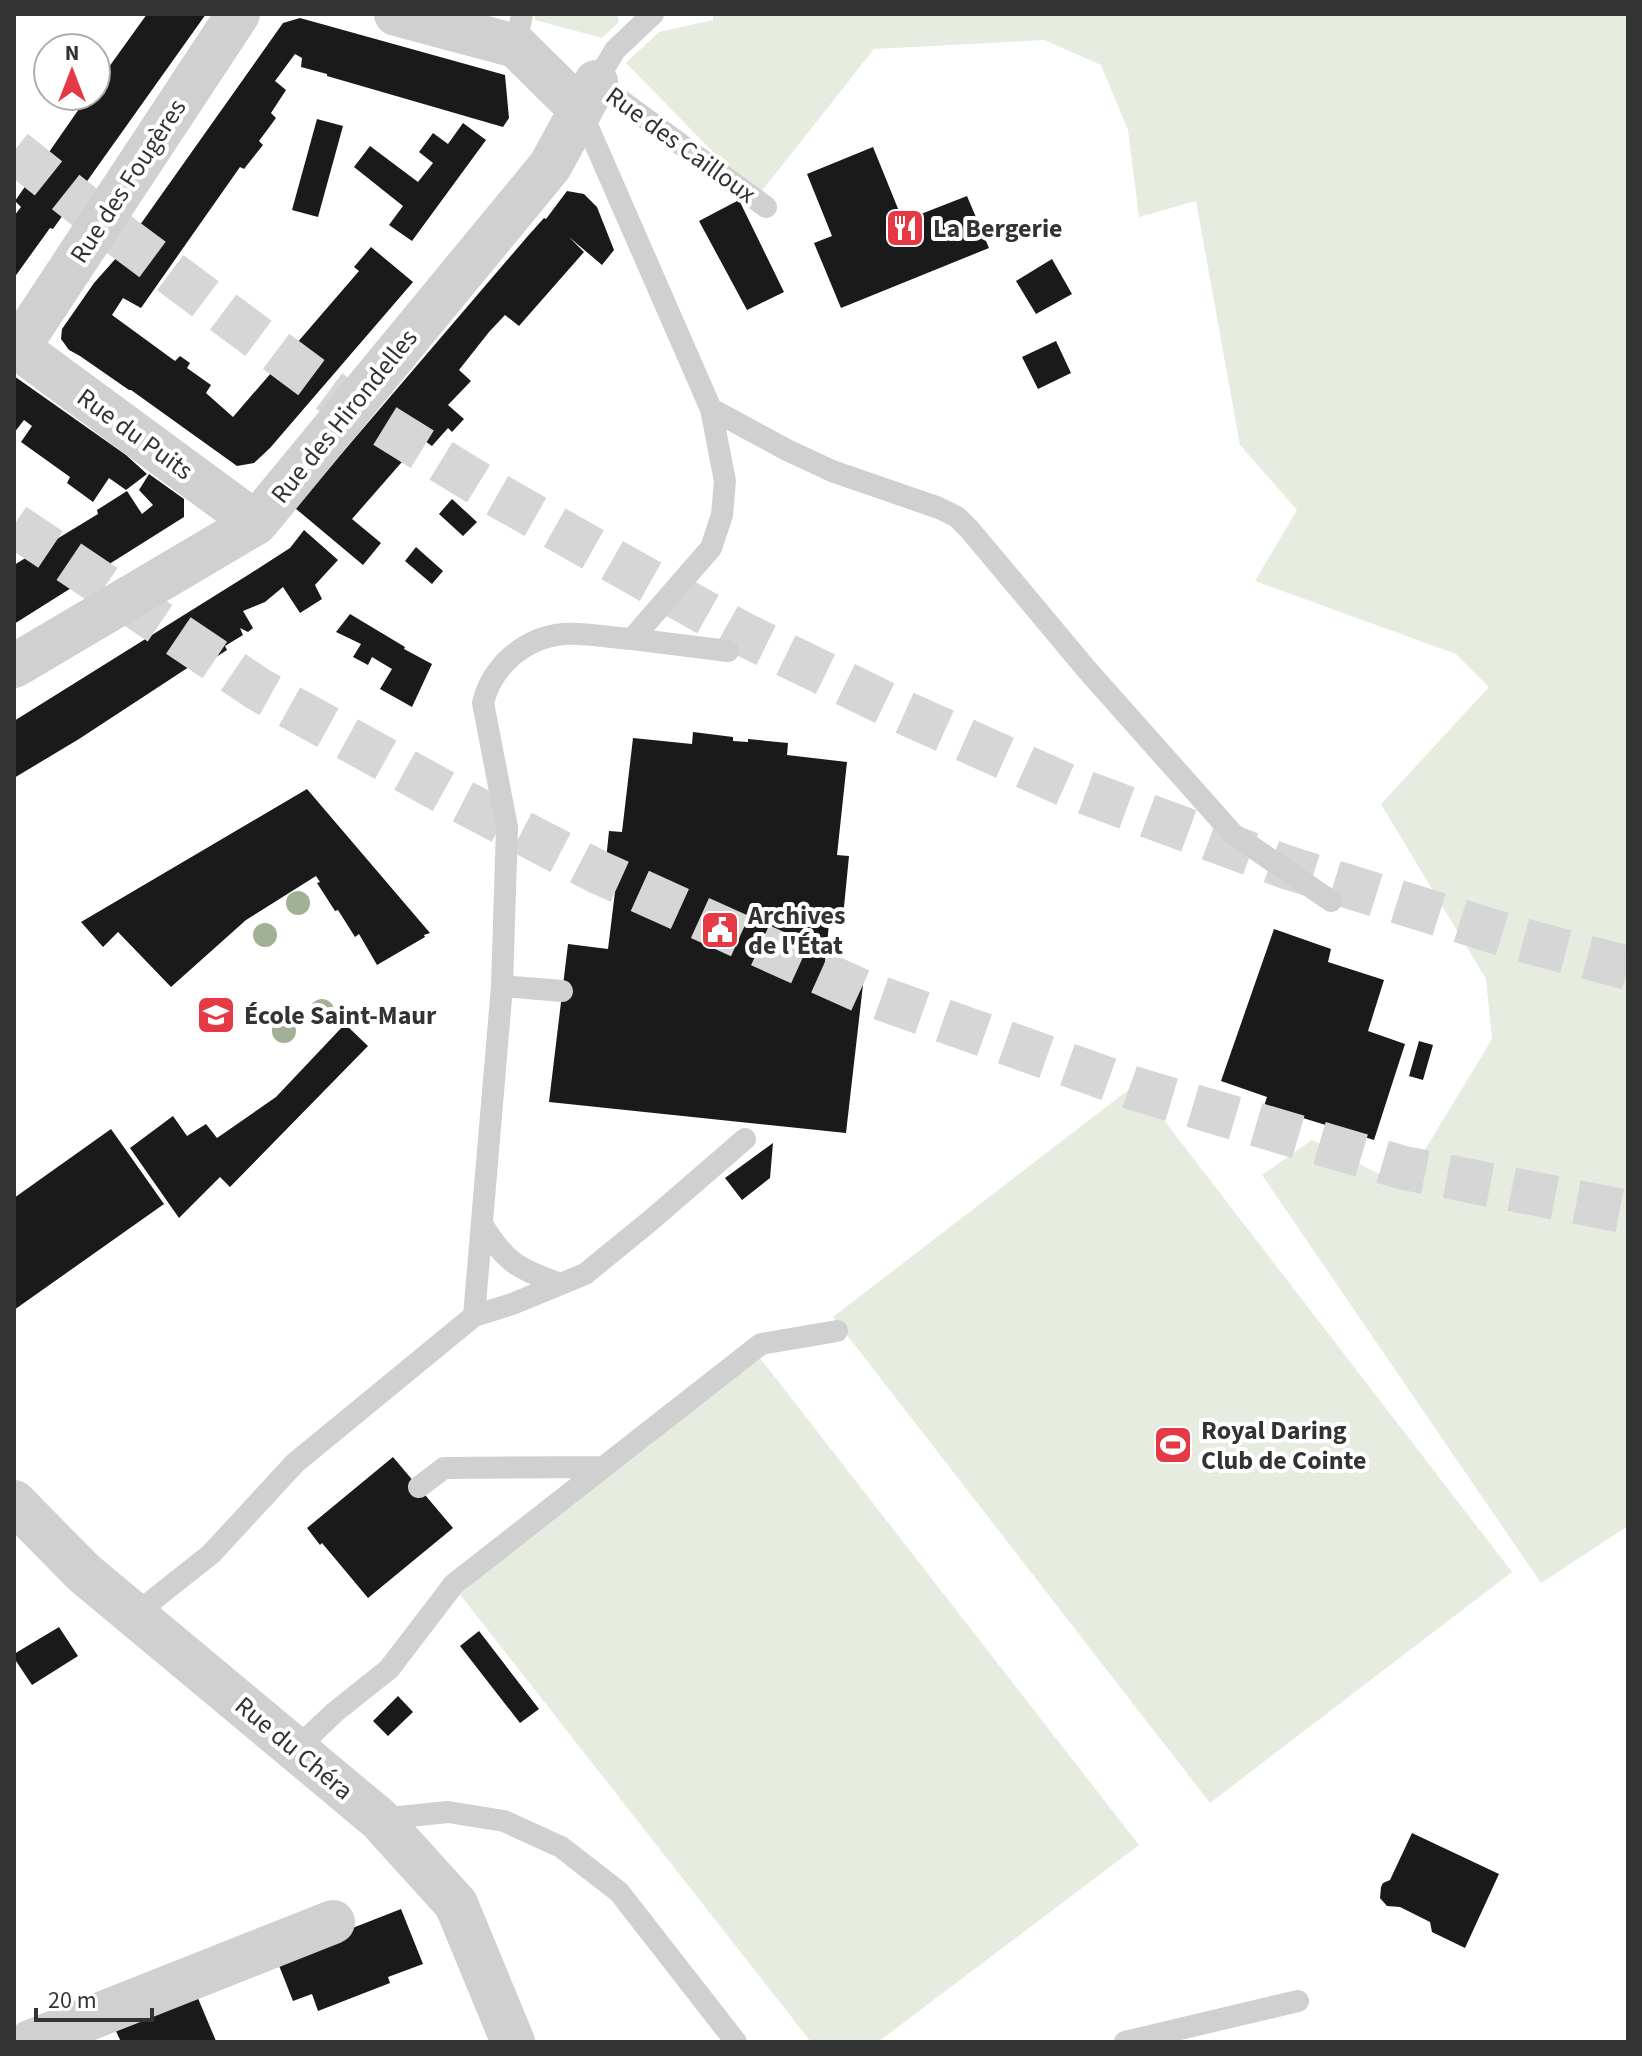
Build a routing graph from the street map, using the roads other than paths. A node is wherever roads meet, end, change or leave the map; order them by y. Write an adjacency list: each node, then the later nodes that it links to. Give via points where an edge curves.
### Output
1 (238, 14): 7 (street, Rue des Fougères)
2 (396, 14): 4 (street)
3 (653, 14): 5 (lane, via 615,50)
4 (519, 30): 5 (street)
5 (588, 96): 6 (lane, Rue des Cailloux); 8 (lane); 9 (street, Rue des Hirondelles, via 550,166)
6 (766, 207)
7 (16, 346): 9 (street, Rue du Puits)
8 (711, 409): 10 (lane, via 725,481 722,515 711,548); 13 (lane, via 832,471 957,517 1233,834)
9 (256, 523): 12 (street, Rue des Hirondelles)
10 (632, 639): 11 (lane); 14 (lane, via 563,634 534,642 513,653 487,686 483,703 507,827)
11 (728, 651)
12 (14, 666)
13 (1331, 901)
14 (502, 986): 15 (lane); 17 (lane)
15 (562, 991)
16 (745, 1139): 18 (lane, via 585,1274)
17 (482, 1224): 18 (lane, via 512,1262); 19 (lane)
18 (561, 1284): 19 (lane)
19 (474, 1316): 24 (lane, via 295,1463 211,1554)
20 (837, 1331): 21 (lane, via 761,1344)
21 (603, 1467): 22 (lane, via 444,1468); 25 (lane, via 454,1584 389,1669)
22 (419, 1487)
23 (14, 1502): 24 (street, Rue du Chéra)
24 (134, 1615): 25 (street, Rue du Chéra)
25 (296, 1749): 26 (street, Rue du Chéra)
26 (379, 1819): 30 (street, Rue du Chéra, via 456,1904); 31 (lane, via 448,1812 504,1821 561,1847 619,1892)
27 (333, 1922): 29 (street)
28 (1298, 2001): 32 (lane)
29 (30, 2042)
30 (513, 2042)
31 (736, 2042)
32 (1125, 2042)

